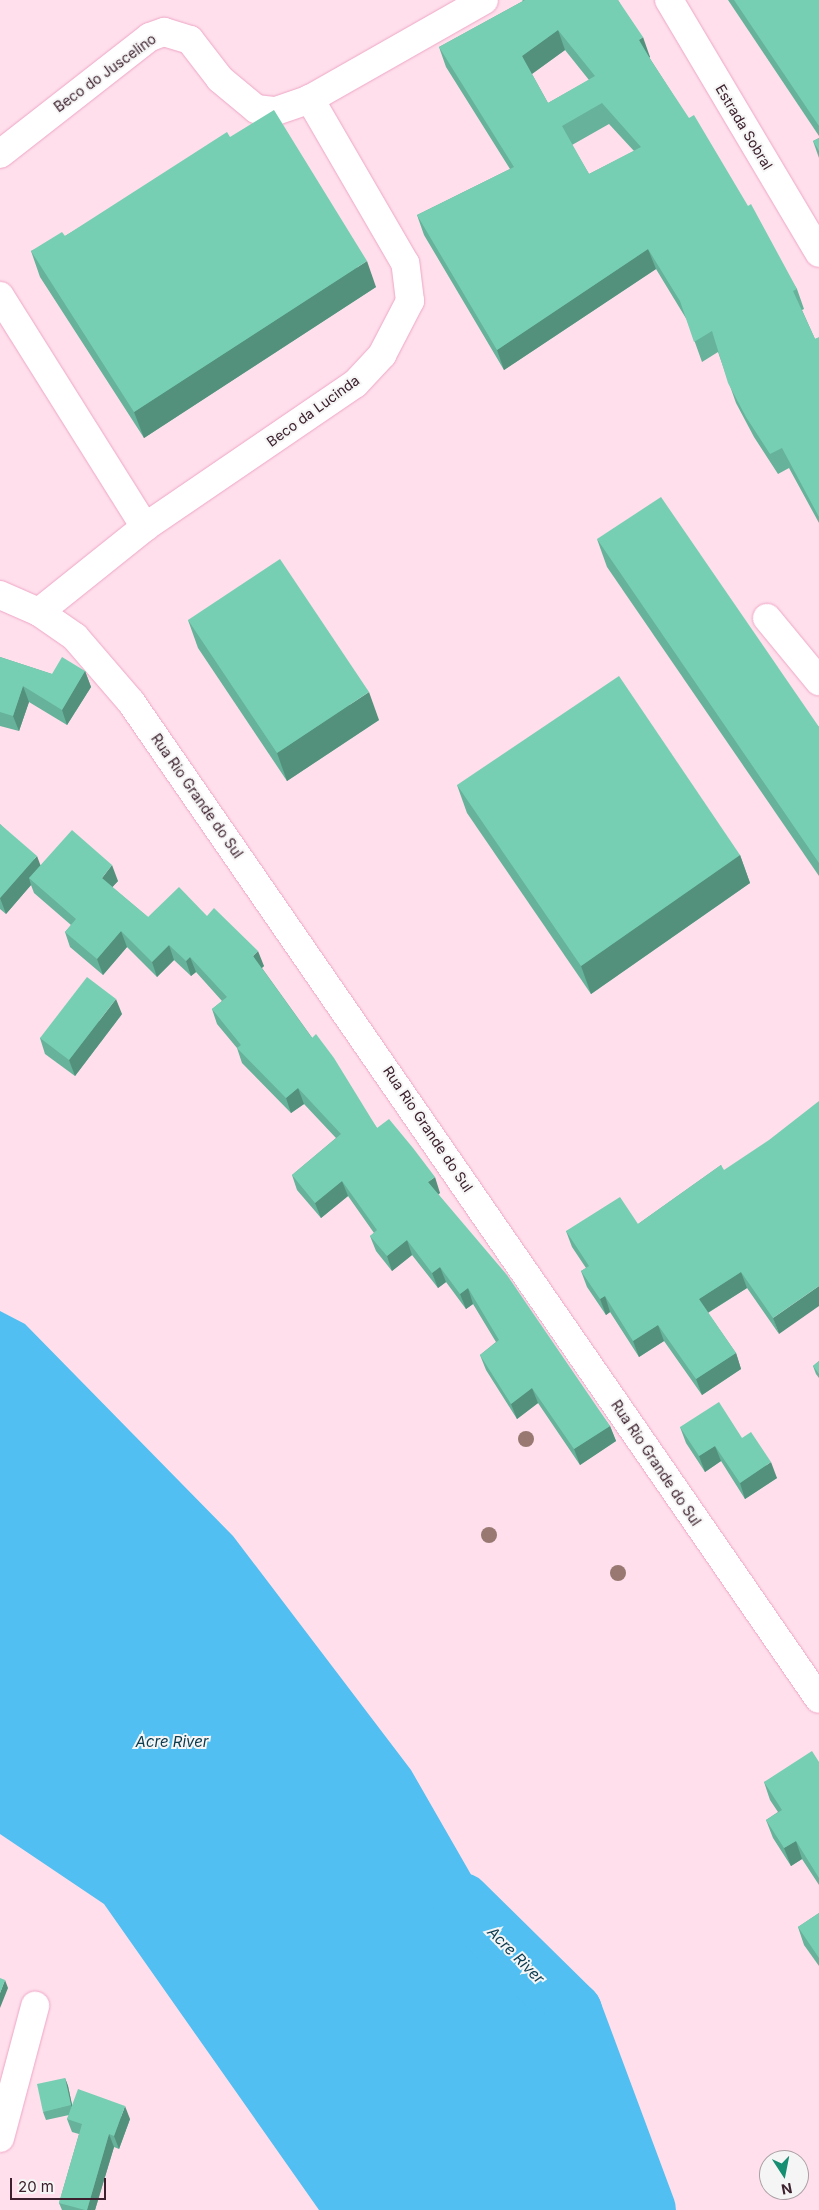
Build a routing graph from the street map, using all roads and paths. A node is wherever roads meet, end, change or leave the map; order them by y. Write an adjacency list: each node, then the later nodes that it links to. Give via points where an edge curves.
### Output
1 (484, 0): 3 (street)
2 (669, 0): 5 (street, Estrada Sobral)
3 (310, 99): 4 (street, Beco do Juscelino, via 276,111 256,109 220,79 190,40 164,32 150,37); 7 (street, Beco da Lucinda, via 405,263 410,288 407,308 382,355 355,384)
4 (0, 154)
5 (819, 253)
6 (0, 296): 7 (street)
7 (146, 527): 9 (street, Beco da Lucinda)
8 (0, 595): 9 (street, Rua Rio Grande do Sul)
9 (39, 612): 12 (street, Rua Rio Grande do Sul, via 75,637 136,710)
10 (767, 618): 11 (street)
11 (819, 681)
12 (819, 1700)
13 (35, 2006): 14 (street)
14 (1, 2130)

